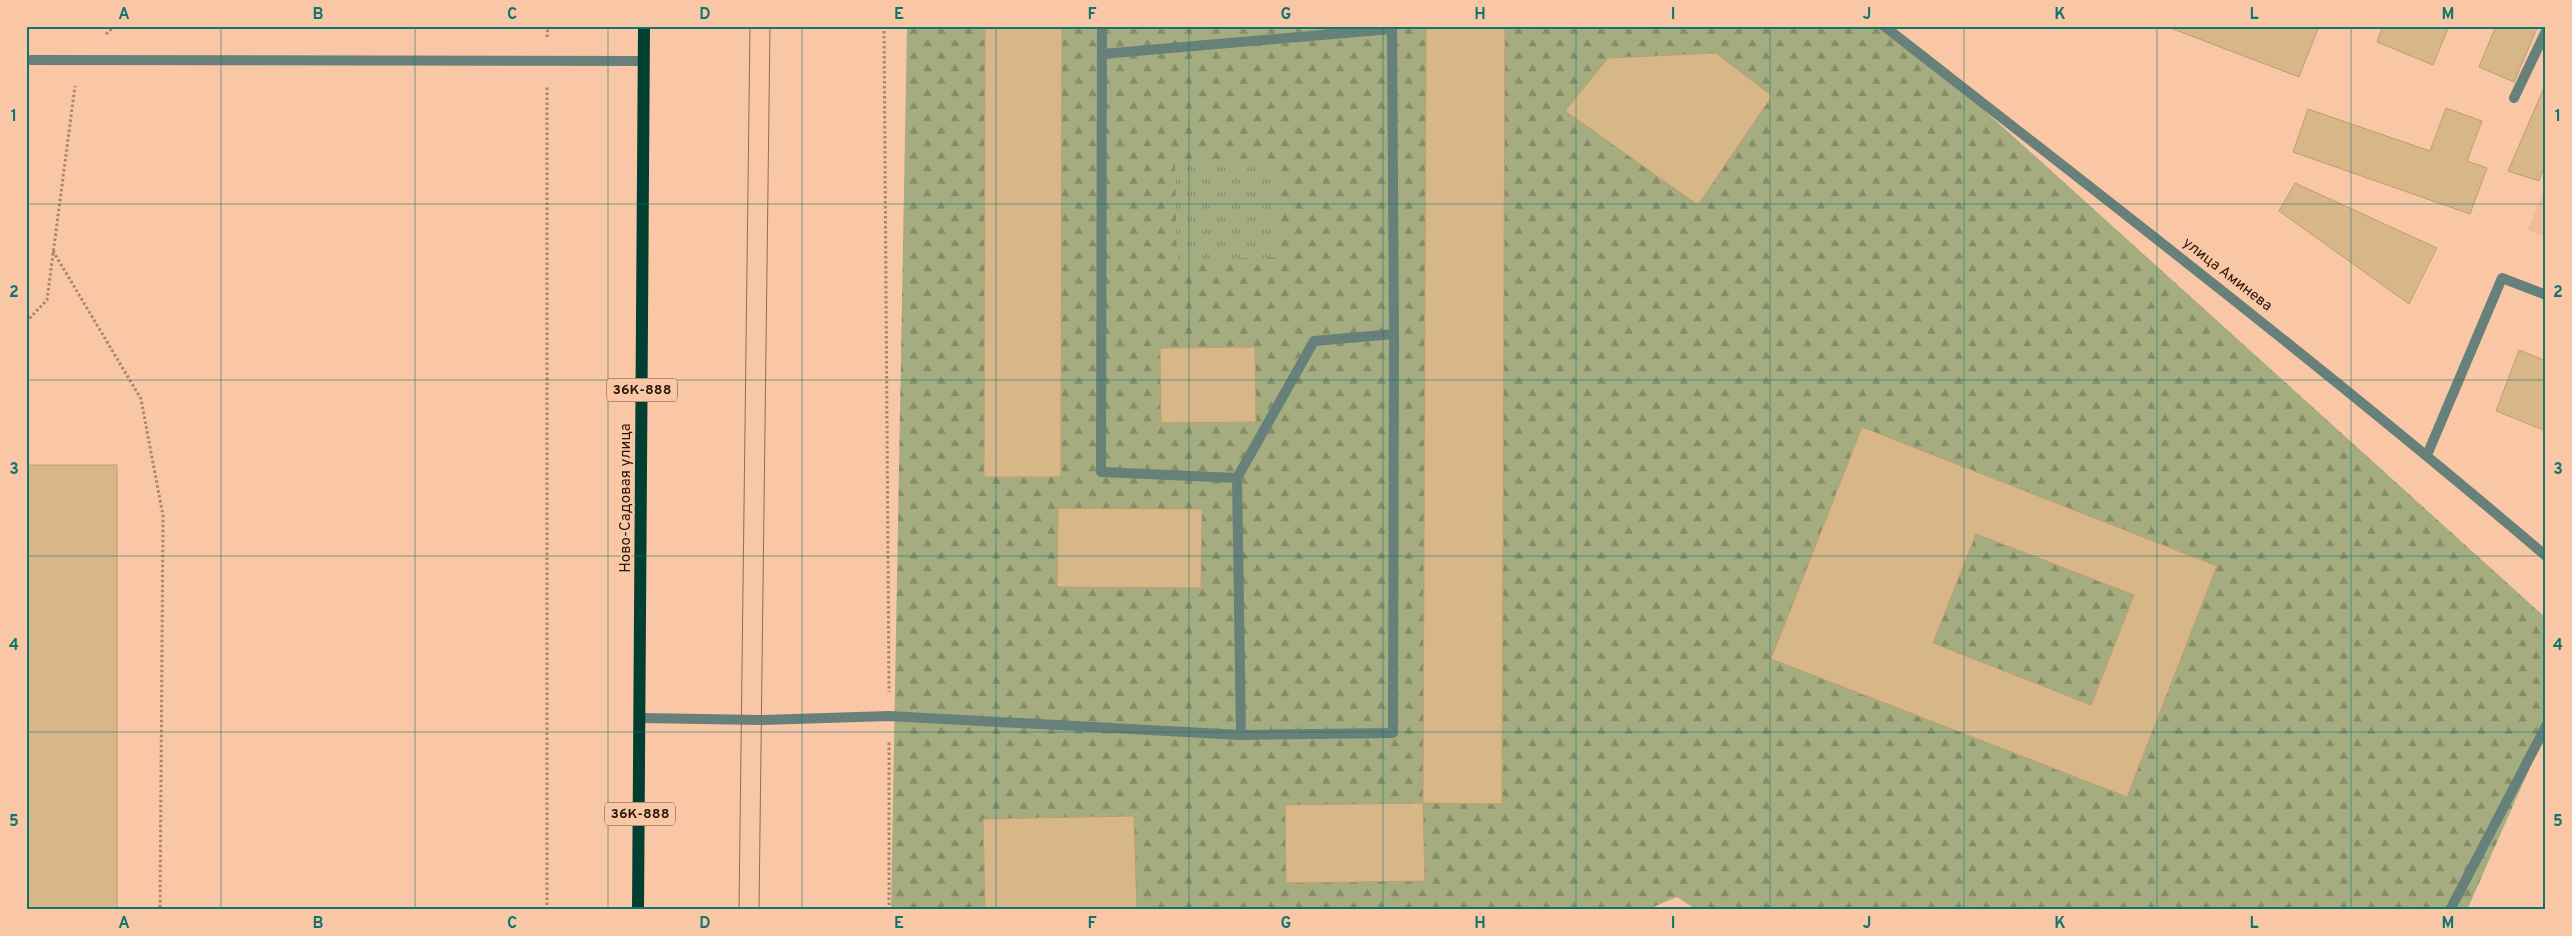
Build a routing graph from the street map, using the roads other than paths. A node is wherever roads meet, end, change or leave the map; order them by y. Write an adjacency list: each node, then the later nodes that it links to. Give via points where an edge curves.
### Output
1 (644, 26): 7 (main road, Ново-Садовая улица / 36К-888)
2 (1102, 26): 5 (street)
3 (1884, 26): 11 (street, улица Аминева, via 2226,293)
4 (2546, 31): 8 (street)
5 (1102, 54): 10 (street, via 1392,29); 12 (street, via 1101,472)
6 (26, 60): 7 (street)
7 (644, 61): 14 (main road, Ново-Садовая улица / 36К-888)
8 (2514, 98)
9 (2546, 295): 11 (street, via 2502,278)
10 (1394, 334): 12 (street, via 1314,341); 16 (street, via 1393,732)
11 (2427, 455): 13 (street, улица Аминева)
12 (1237, 478): 16 (street)
13 (2546, 556)
14 (641, 718): 16 (street, via 761,720 889,716); 17 (main road, Ново-Садовая улица / 36К-888)
15 (2546, 726): 18 (street)
16 (1242, 735)
17 (638, 910)
18 (2450, 910)

